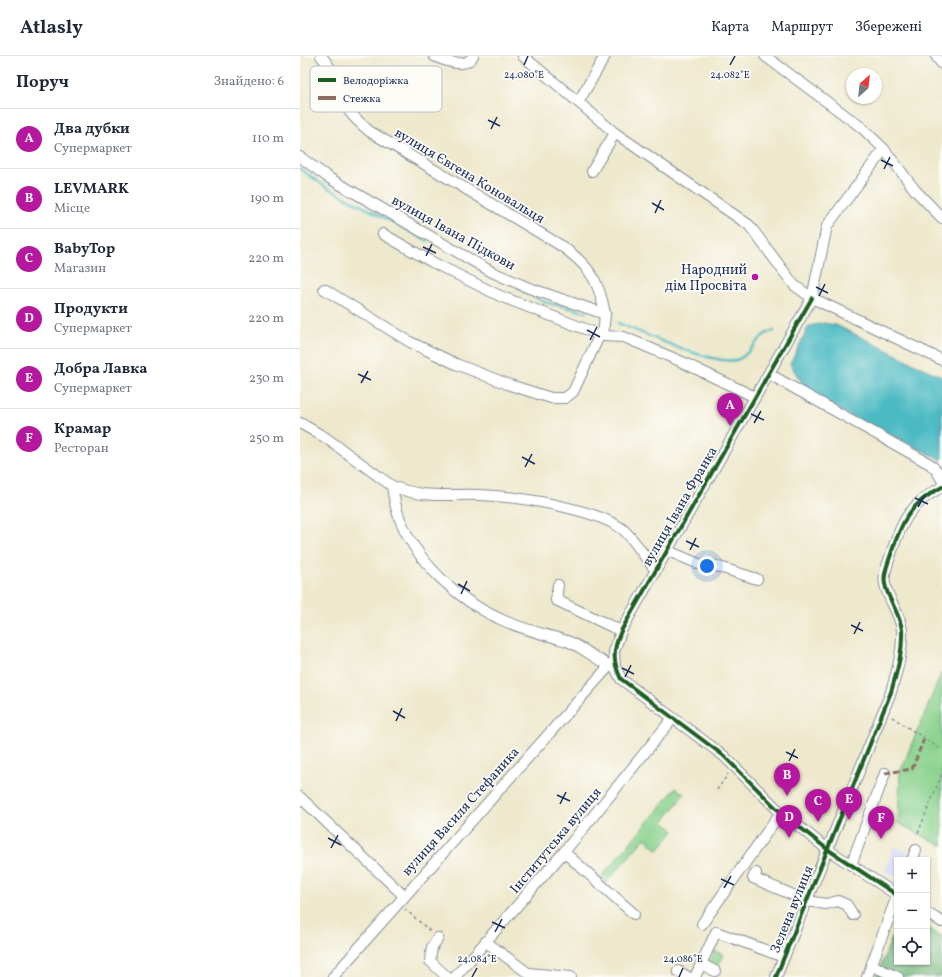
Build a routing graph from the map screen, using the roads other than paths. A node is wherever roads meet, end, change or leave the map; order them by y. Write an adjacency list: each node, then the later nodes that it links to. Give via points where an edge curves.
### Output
1 (321, 56): 9 (street, вулиця Євгена Коновальця)
2 (434, 56): 3 (street, via 464,64)
3 (473, 56)
4 (523, 56): 10 (street)
5 (605, 56): 10 (street)
6 (765, 56): 13 (street, via 861,127)
7 (936, 56): 8 (street)
8 (942, 64)
9 (329, 66)
10 (579, 101): 12 (street)
11 (350, 112): 20 (street, вулиця Євгена Коновальця, via 370,131 575,256 587,267 596,281 602,295)
12 (615, 133): 15 (street); 19 (street, via 749,225 794,284)
13 (884, 149): 16 (street, via 915,190); 19 (street, вулиця Івана Франка, via 827,226)
14 (300, 157): 20 (street, вулиця Івана Підкови, via 329,178 492,272 529,288)
15 (592, 171)
16 (942, 218)
17 (383, 234): 21 (street, via 500,296)
18 (324, 289): 21 (street, via 410,342 456,364 551,398 565,398 573,392)
19 (812, 298): 22 (street); 23 (street, вулиця Івана Франка)
20 (605, 314): 21 (street)
21 (601, 335): 24 (street, via 624,337)
22 (942, 360)
23 (768, 374): 24 (street, вулиця Івана Франка); 26 (street, via 930,464)
24 (755, 397): 29 (street, вулиця Івана Франка)
25 (300, 423): 27 (street, via 326,438)
26 (942, 480)
27 (392, 486): 30 (street, via 427,496 481,495 537,502 592,515 622,528); 34 (street, via 396,510 406,533 434,571 454,590 498,619 572,644)
28 (942, 486): 39 (street, Зелена вулиця, via 921,499 904,519 885,574 884,583 900,621 902,652 883,712)
29 (666, 550): 30 (street, вулиця Івана Франка); 31 (street, via 699,564 713,564)
30 (656, 570): 33 (street, вулиця Івана Франка)
31 (758, 579)
32 (558, 585): 33 (street, via 556,600)
33 (621, 630): 34 (street, вулиця Івана Франка)
34 (612, 666): 35 (street, via 621,679); 46 (street, вулиця Василя Стефаника)
35 (673, 718): 38 (street, via 724,756); 41 (street, Інститутська вулиця)
36 (885, 774): 43 (street)
37 (300, 797): 46 (street)
38 (781, 812): 39 (street); 53 (street)
39 (827, 849): 43 (street); 47 (street, Зелена вулиця)
40 (916, 850): 42 (street)
41 (564, 852): 49 (street); 55 (street, Інститутська вулиця)
42 (913, 857)
43 (851, 865): 45 (street)
44 (756, 873): 47 (street, via 753,878)
45 (894, 894)
46 (401, 899): 61 (street, вулиця Василя Стефаника)
47 (807, 901): 50 (street, via 826,904 838,901 847,905); 56 (street, Зелена вулиця)
48 (894, 904): 58 (street)
49 (634, 914)
50 (853, 915)
51 (930, 915): 52 (street)
52 (942, 922)
53 (702, 924)
54 (438, 938): 62 (street, via 432,947 430,961)
55 (486, 942): 63 (street, Інститутська вулиця); 64 (street, via 528,973)
56 (784, 957): 57 (street, via 716,932); 67 (street, Зелена вулиця)
57 (701, 964): 60 (street); 66 (street)
58 (872, 966): 68 (street); 69 (street)
59 (678, 971): 65 (street)
60 (715, 971)
61 (333, 977)
62 (447, 977)
63 (455, 977)
64 (572, 977)
65 (688, 977)
66 (695, 977)
67 (776, 977)
68 (868, 977)
69 (898, 977)

